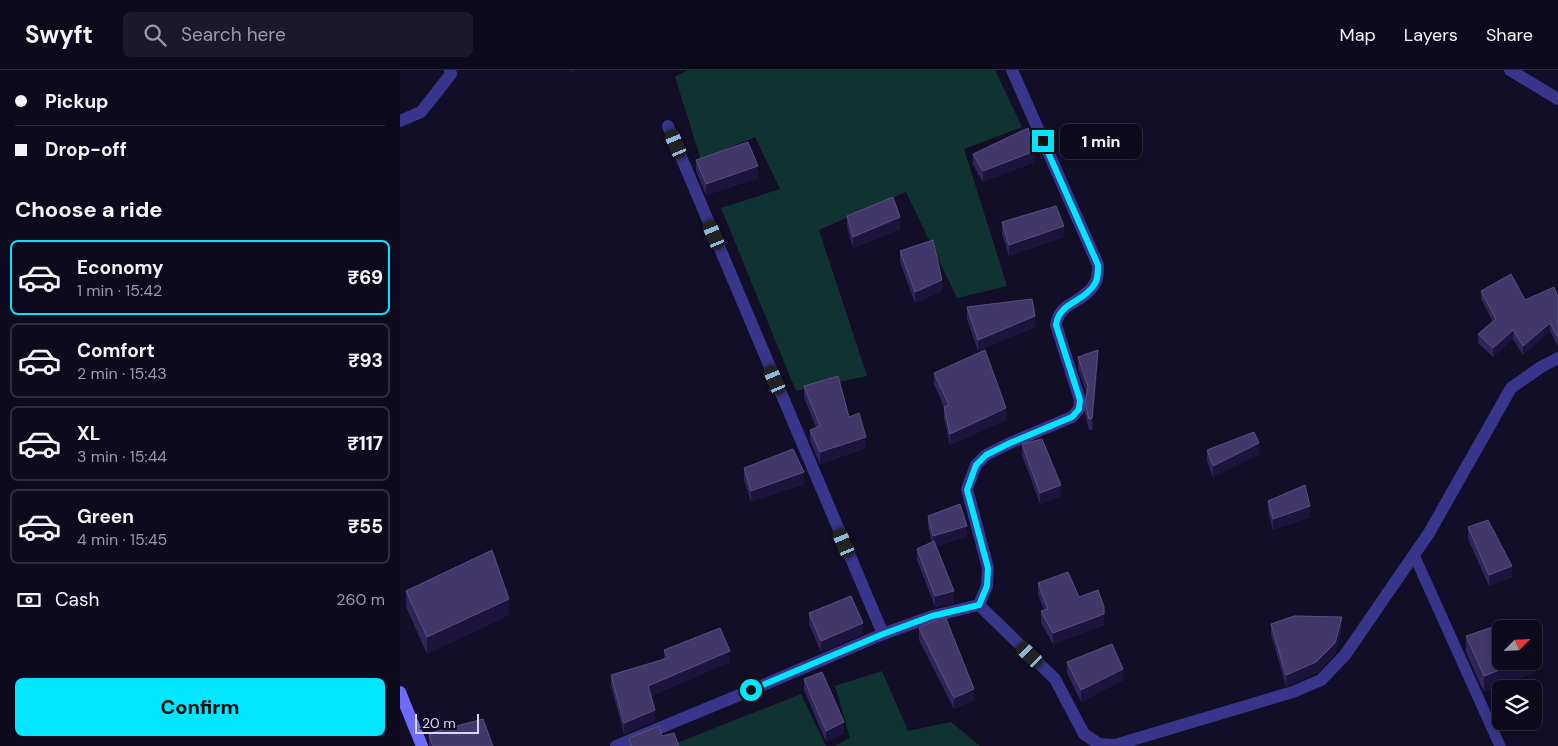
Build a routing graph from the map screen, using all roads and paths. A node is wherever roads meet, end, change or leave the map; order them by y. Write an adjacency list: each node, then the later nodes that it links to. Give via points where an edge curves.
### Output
1 (450, 70): 5 (street, via 451,74 420,112)
2 (1012, 70): 9 (street, via 1098,265 1095,285 1057,317 1056,325 1080,400 1079,409 1072,417 986,455 976,465 967,490 988,568 987,586)
3 (1510, 70): 4 (street)
4 (1558, 99)
5 (400, 121)
6 (668, 126): 10 (street)
7 (1558, 358): 8 (street, via 1511,388 1430,533)
8 (1414, 555): 9 (street, via 1345,655 1321,680 1293,692 1115,745 1098,744 1084,734 1055,679); 14 (lane)
9 (979, 605): 10 (street, via 932,616)
10 (883, 634): 13 (street)
11 (400, 692): 12 (main road)
12 (422, 746)
13 (616, 746)
14 (1500, 746)

